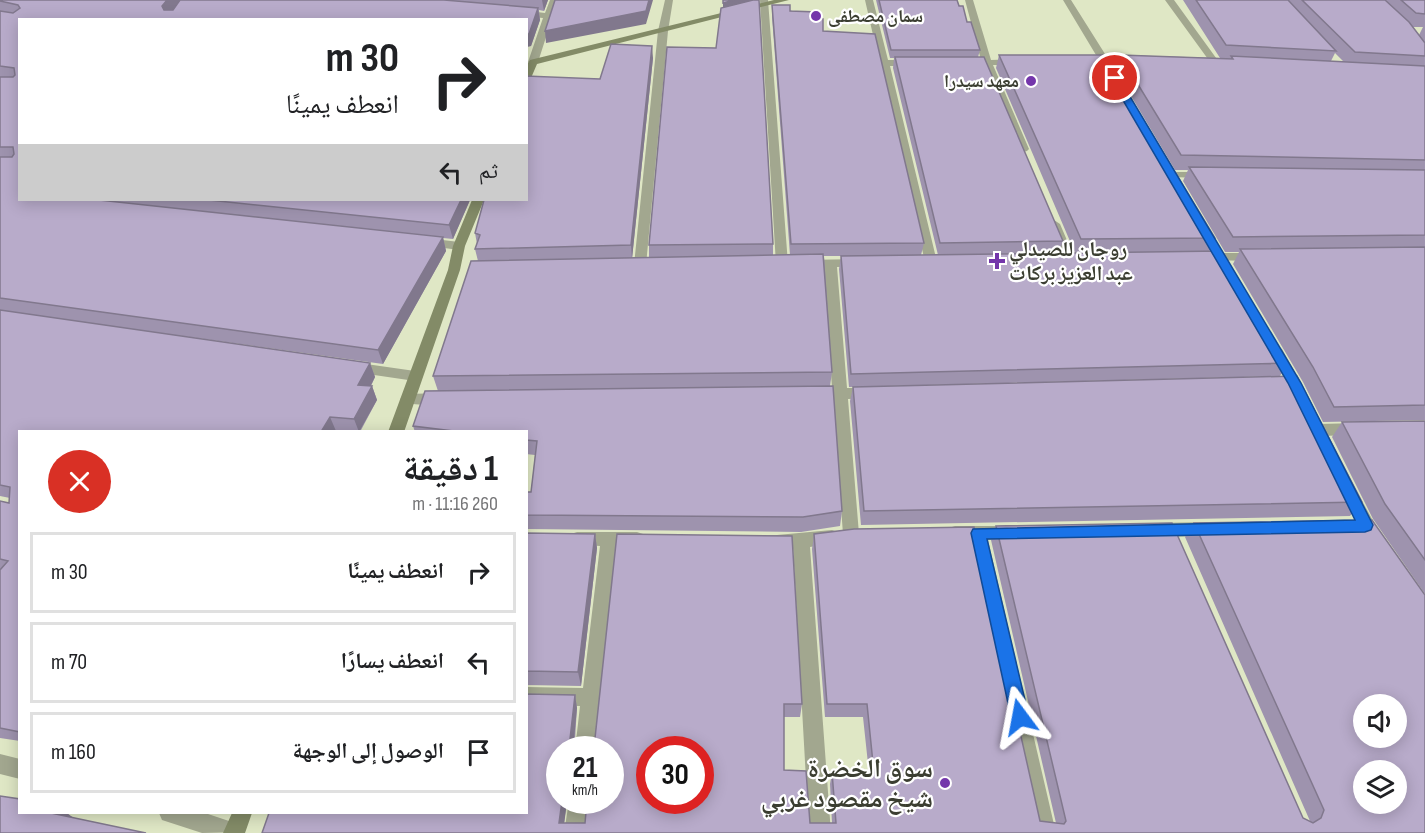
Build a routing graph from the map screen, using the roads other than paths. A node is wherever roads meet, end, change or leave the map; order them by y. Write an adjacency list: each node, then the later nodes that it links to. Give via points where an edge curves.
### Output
1 (554, 0): 10 (street)
2 (669, 0): 11 (street)
3 (785, 0): 8 (street)
4 (869, 0): 14 (street)
5 (969, 0): 17 (street)
6 (1067, 0): 22 (street)
7 (1169, 0): 19 (street)
8 (765, 3): 11 (street); 35 (street, via 776,264)
9 (514, 13): 10 (street)
10 (549, 16): 13 (street)
11 (663, 31): 13 (street); 36 (street)
12 (1034, 61): 17 (street)
13 (533, 62): 21 (street)
14 (883, 63): 15 (street); 33 (street)
15 (929, 63)
16 (953, 63): 17 (street)
17 (987, 63): 23 (street)
18 (1205, 64): 19 (street)
19 (1216, 64): 20 (street)
20 (1228, 65)
21 (528, 73)
22 (1120, 87)
23 (1028, 161)
24 (1173, 175): 25 (street)
25 (1218, 176)
26 (478, 201): 29 (street)
27 (1051, 215): 32 (street)
28 (413, 241): 29 (street)
29 (459, 246): 39 (street, via 460,270)
30 (1197, 257): 31 (street)
31 (1266, 257)
32 (1069, 259)
33 (931, 262)
34 (875, 263): 35 (street)
35 (830, 264): 41 (street)
36 (640, 265)
37 (1266, 334): 45 (street, via 1288,383 1316,425)
38 (344, 366): 39 (street)
39 (414, 376): 44 (street)
40 (889, 393): 41 (street)
41 (841, 394): 42 (street); 60 (street, via 857,534)
42 (794, 395)
43 (454, 398): 44 (street)
44 (407, 399): 46 (street)
45 (1378, 429)
46 (397, 430)
47 (1339, 472): 48 (street)
48 (1365, 525): 49 (street); 61 (street)
49 (1343, 526)
50 (1228, 528): 52 (street)
51 (1137, 530): 52 (street)
52 (1171, 530): 62 (street)
53 (1023, 532): 54 (street)
54 (978, 533): 55 (street); 71 (street)
55 (944, 534)
56 (562, 538): 57 (street)
57 (609, 539): 58 (street); 64 (street)
58 (654, 539)
59 (756, 540): 60 (street)
60 (801, 541): 73 (street)
61 (1379, 545)
62 (1180, 551)
63 (528, 696): 64 (street)
64 (591, 697): 65 (street)
65 (587, 736)
66 (0, 764): 67 (street)
67 (18, 769)
68 (174, 814): 70 (street)
69 (577, 814): 72 (street)
70 (237, 826)
71 (1046, 832)
72 (575, 833)
73 (820, 833)

